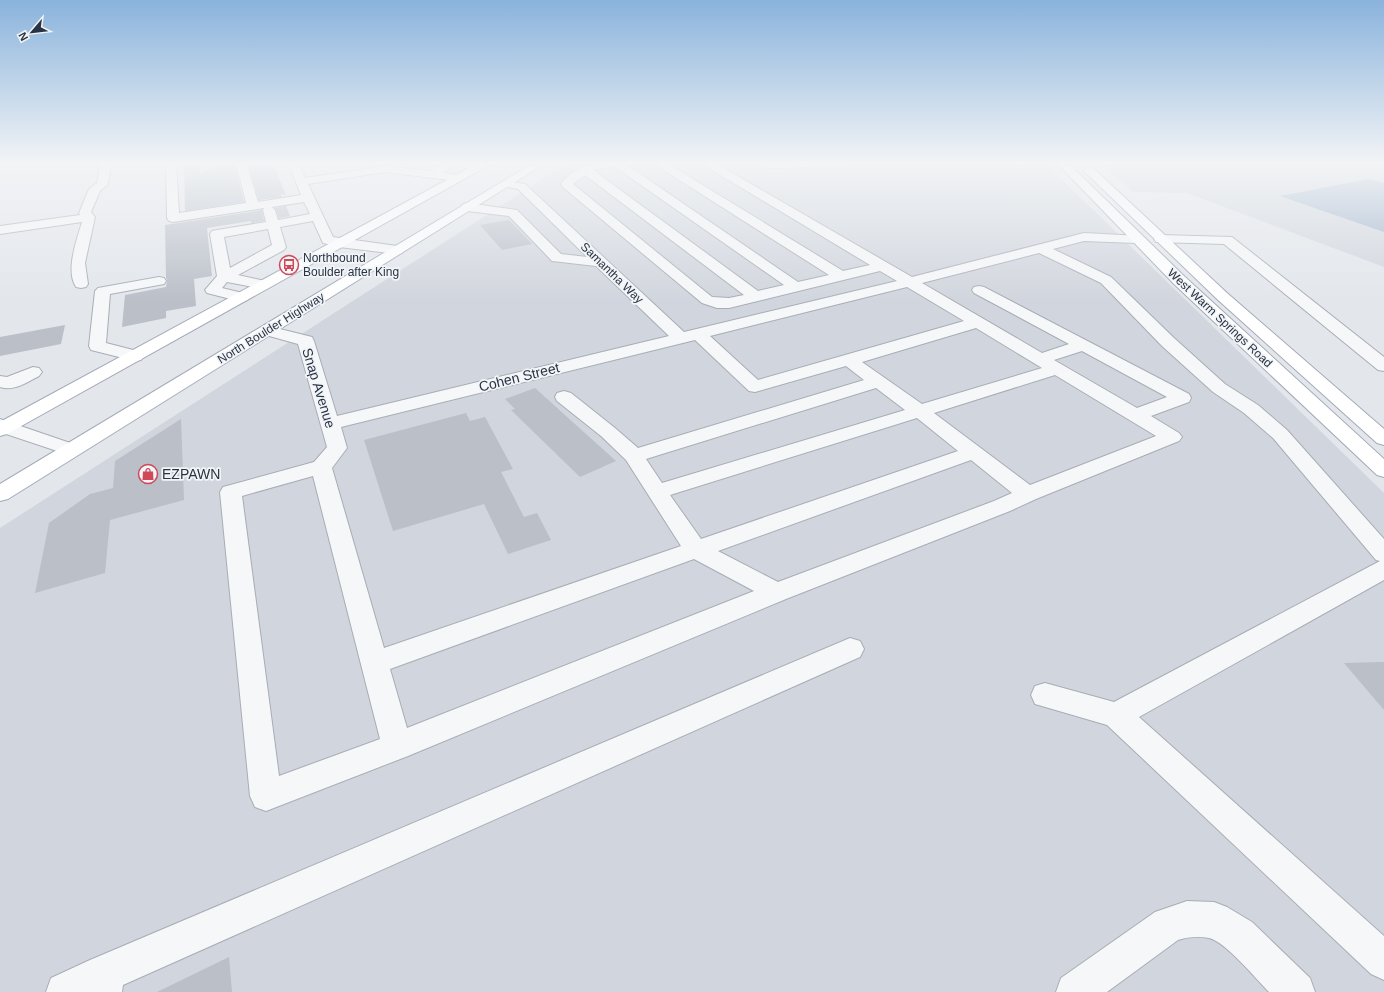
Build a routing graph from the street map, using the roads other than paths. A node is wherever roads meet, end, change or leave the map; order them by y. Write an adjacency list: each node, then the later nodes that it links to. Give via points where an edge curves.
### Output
1 (87, 208): 16 (street, via 85,212)
2 (173, 208): 3 (street, via 173,218)
3 (239, 208)
4 (313, 208): 17 (street)
5 (402, 208): 22 (main road)
6 (465, 208): 24 (main road, North Boulder Highway)
7 (525, 208): 25 (street, Samantha Way); 25 (street, via 557,258)
8 (595, 208): 35 (street, via 707,300 728,303)
9 (637, 208): 35 (street)
10 (683, 208): 33 (street)
11 (732, 208): 27 (street)
12 (785, 208): 26 (street)
13 (1107, 208): 20 (main road, West Warm Springs Road)
14 (1128, 208): 21 (main road, West Warm Springs Road)
15 (269, 209): 18 (street)
16 (89, 217): 19 (street); 31 (street, via 78,263)
17 (317, 217): 18 (street); 22 (street, via 328,240)
18 (274, 224): 28 (street, via 280,247); 28 (street, via 217,234)
19 (0, 230)
20 (1136, 238): 21 (main road); 23 (street, Cohen Street, via 1084,237); 60 (main road, West Warm Springs Road)
21 (1161, 240): 45 (street, via 1227,240); 55 (main road, West Warm Springs Road)
22 (339, 243): 24 (street); 32 (main road)
23 (1040, 248): 30 (street, Cohen Street); 65 (street, via 1106,280 1168,342 1214,383 1251,409 1280,434)
24 (397, 250): 38 (main road, North Boulder Highway)
25 (600, 262): 40 (street, Samantha Way)
26 (883, 266): 27 (street); 30 (street)
27 (841, 276): 33 (street)
28 (224, 277): 32 (street); 36 (street, via 212,290)
29 (159, 281): 42 (street, via 103,291 97,346)
30 (910, 282): 37 (street); 39 (street, Cohen Street)
31 (81, 284)
32 (264, 285): 36 (main road)
33 (796, 287): 35 (street)
34 (979, 290): 41 (street)
35 (755, 296)
36 (242, 297): 42 (main road)
37 (978, 322): 43 (street); 44 (street)
38 (268, 331): 53 (street, Snap Avenue, via 306,341); 56 (main road, North Boulder Highway)
39 (703, 333): 40 (street, Cohen Street); 44 (street, via 755,386)
40 (680, 338): 53 (street, Cohen Street)
41 (1083, 344): 43 (street); 52 (street, via 1182,398)
42 (135, 356): 54 (main road)
43 (1040, 359): 46 (street)
44 (849, 360): 49 (street)
45 (1384, 366)
46 (1057, 369): 51 (street); 52 (street)
47 (33, 372): 48 (street, via 8,384)
48 (0, 381)
49 (879, 381): 51 (street); 58 (street)
50 (564, 397): 58 (street)
51 (919, 411): 57 (street); 61 (street)
52 (1137, 415): 63 (street, via 1172,437)
53 (330, 424): 59 (street, Snap Avenue, via 337,448)
54 (2, 427): 56 (street)
55 (1384, 439)
56 (72, 450): 62 (main road, North Boulder Highway)
57 (975, 452): 63 (street); 64 (street)
58 (634, 456): 61 (street)
59 (321, 467): 69 (street); 72 (street, via 231,492 266,796)
60 (1384, 470)
61 (658, 492): 64 (street)
62 (0, 494)
63 (1028, 494): 67 (street)
64 (696, 550): 67 (street); 69 (street)
65 (1384, 554)
66 (1384, 569): 71 (street)
67 (777, 592): 72 (street)
68 (850, 649): 74 (street)
69 (374, 663): 72 (street)
70 (1045, 695): 71 (street)
71 (1116, 715): 73 (street)
72 (397, 746)
73 (1384, 961)
74 (103, 983): 75 (street)
75 (65, 992)
76 (1075, 992): 77 (street, via 1168,925 1187,919 1214,920 1239,935)
77 (1296, 992)

